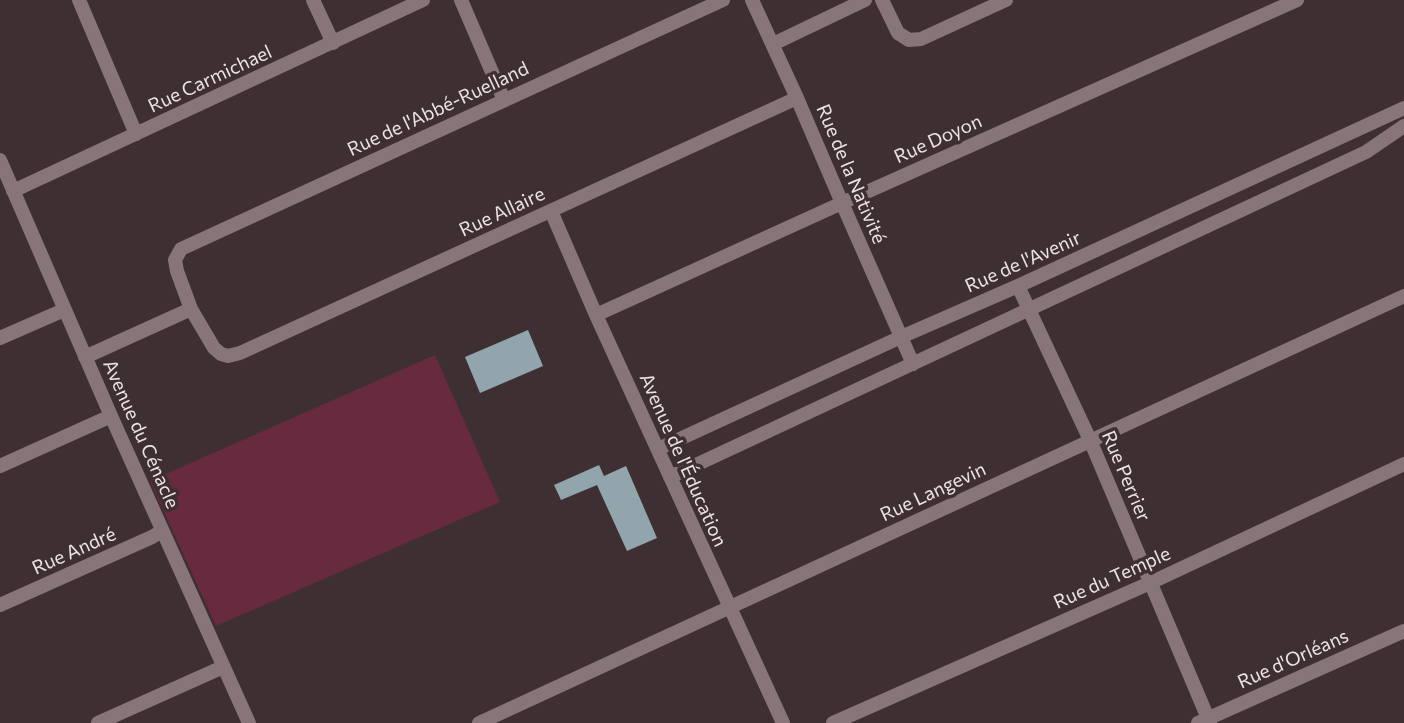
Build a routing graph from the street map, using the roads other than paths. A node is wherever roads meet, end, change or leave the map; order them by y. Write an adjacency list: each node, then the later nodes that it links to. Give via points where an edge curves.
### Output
1 (79, 0): 17 (street)
2 (313, 0): 11 (street)
3 (423, 0): 11 (street, Rue Carmichael)
4 (460, 0): 14 (street)
5 (723, 0): 14 (street, Rue de l'Abbé-Ruelland)
6 (752, 0): 12 (street, Rue de la Nativité)
7 (865, 0): 12 (street)
8 (883, 0): 9 (street, via 898,33 921,40)
9 (1006, 0)
10 (1297, 0): 20 (street, Rue Doyon)
11 (333, 43): 17 (street, Rue Carmichael)
12 (773, 44): 13 (street, Rue de la Nativité)
13 (797, 98): 20 (street, Rue de la Nativité); 21 (street, Rue Allaire)
14 (504, 100): 24 (street, Rue de l'Abbé-Ruelland, via 181,249 175,260)
15 (1404, 108): 22 (street, Rue de l'Avenir)
16 (1404, 126): 26 (street, via 1366,152)
17 (136, 134): 19 (street, Rue Carmichael)
18 (0, 160): 19 (street, Avenue du Cénacle)
19 (13, 191): 25 (street, Avenue du Cénacle)
20 (842, 203): 27 (street, Rue Doyon); 28 (street, Rue de la Nativité)
21 (551, 211): 24 (street, Rue Allaire, via 240,353 228,356 214,348); 27 (street, Avenue de l'Éducation)
22 (1018, 286): 26 (street, Rue Perrier); 28 (street, Rue de l'Avenir)
23 (1404, 296): 33 (street, Rue Langevin)
24 (191, 309): 30 (street)
25 (64, 310): 29 (street); 30 (street, Avenue du Cénacle)
26 (1029, 310): 31 (street); 33 (street, Rue Perrier)
27 (596, 315): 34 (street, Avenue de l'Éducation)
28 (901, 337): 31 (street, Rue de la Nativité); 34 (street, Rue de l'Avenir)
29 (0, 338)
30 (86, 357): 32 (street, Avenue du Cénacle)
31 (914, 364): 37 (street)
32 (111, 416): 36 (street); 38 (street, Avenue du Cénacle)
33 (1090, 440): 39 (street, Rue Perrier); 41 (street, Rue Langevin)
34 (658, 449): 37 (street, Avenue de l'Éducation)
35 (1404, 464): 39 (street, Rue du Temple)
36 (0, 466)
37 (670, 477): 41 (street, Avenue de l'Éducation)
38 (162, 531): 40 (street, Rue André); 43 (street, Avenue du Cénacle)
39 (1150, 583): 44 (street, Rue Perrier); 49 (street, Rue du Temple)
40 (0, 605)
41 (729, 607): 47 (street, Rue Langevin); 48 (street, Avenue de l'Éducation)
42 (1404, 631): 44 (street, Rue d'Orléans)
43 (223, 667): 45 (street); 46 (street, Avenue du Cénacle)
44 (1205, 721)
45 (99, 723)
46 (249, 723)
47 (478, 723)
48 (783, 723)
49 (833, 723)

